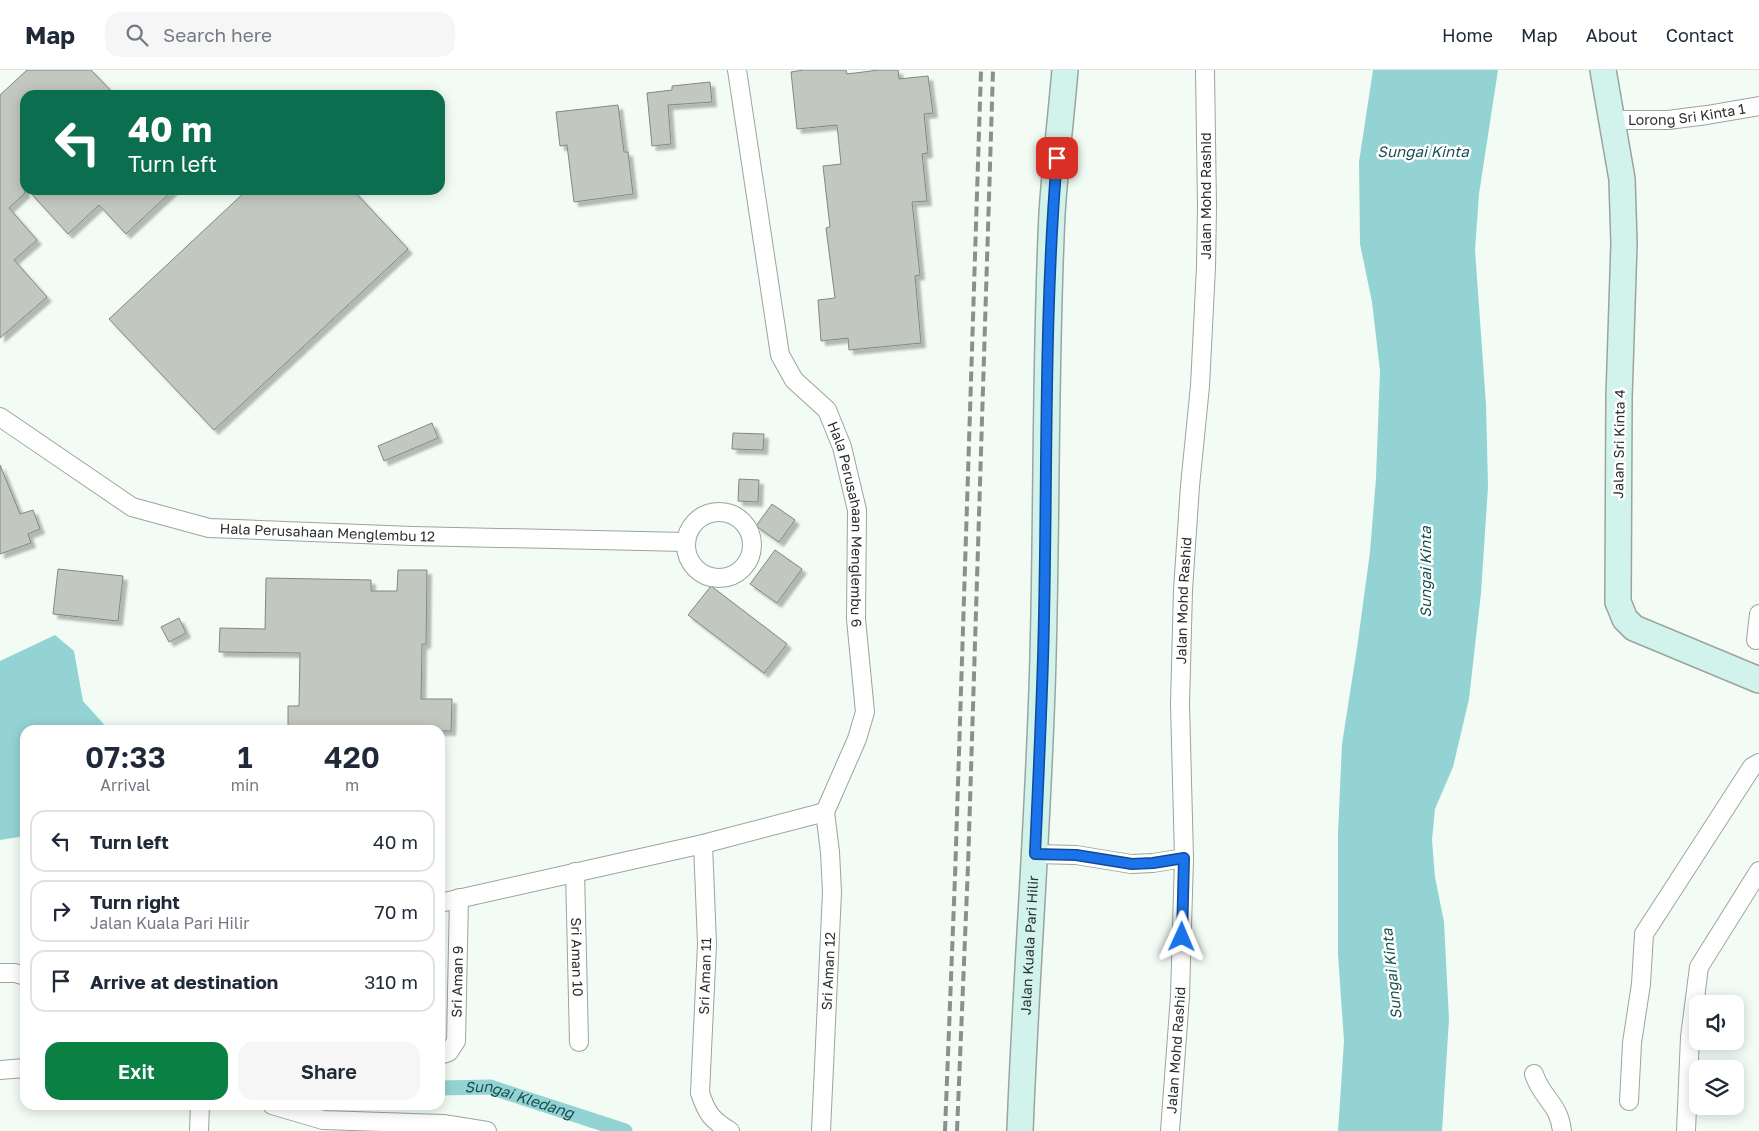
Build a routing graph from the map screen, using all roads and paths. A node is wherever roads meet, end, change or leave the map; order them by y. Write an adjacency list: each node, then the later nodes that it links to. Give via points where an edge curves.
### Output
1 (737, 70): 13 (street, Hala Perusahaan Menglembu 6, via 780,355 794,380 828,410 842,447 857,510 856,619 865,712 857,739)
2 (1065, 70): 15 (street, Jalan Kuala Pari Hilir, via 1053,210 1048,323 1043,658)
3 (1205, 70): 16 (street, Jalan Mohd Rashid, via 1206,267 1183,590 1180,704)
4 (1603, 70): 6 (street, Jalan Sri Kinta 4)
5 (1759, 106): 6 (street, Lorong Sri Kinta 1, via 1668,120)
6 (1613, 120): 11 (street, Jalan Sri Kinta 4, via 1622,179 1624,243 1618,602 1625,619 1634,628)
7 (0, 418): 8 (street, Hala Perusahaan Menglembu 12, via 132,507 209,528)
8 (685, 542)
9 (1759, 614): 10 (street)
10 (1756, 640)
11 (1759, 680)
12 (1759, 763): 28 (street, via 1752,767 1644,934)
13 (825, 812): 14 (street); 36 (street, Sri Aman 12, via 832,892)
14 (702, 844): 18 (street); 35 (street, Sri Aman 11, via 707,944 700,1093 714,1122)
15 (1035, 854): 16 (street, via 1076,855 1132,864); 37 (street, Jalan Kuala Pari Hilir)
16 (1184, 858): 38 (street, Jalan Mohd Rashid, via 1180,996)
17 (1759, 870): 40 (street, via 1698,967 1690,1037)
18 (575, 872): 19 (street); 23 (street, Sri Aman 10)
19 (458, 898): 20 (street); 24 (street, Sri Aman 9, via 456,1041)
20 (445, 902)
21 (0, 973): 22 (street)
22 (20, 974)
23 (579, 1042)
24 (445, 1053)
25 (20, 1068): 26 (street)
26 (0, 1070)
27 (1534, 1074): 39 (street, via 1538,1087 1561,1119)
28 (1629, 1101)
29 (200, 1110): 33 (street)
30 (285, 1110): 31 (street)
31 (323, 1125): 32 (street)
32 (443, 1128): 34 (street)
33 (199, 1131)
34 (487, 1131)
35 (730, 1131)
36 (822, 1131)
37 (1020, 1131)
38 (1170, 1131)
39 (1562, 1131)
40 (1686, 1131)

